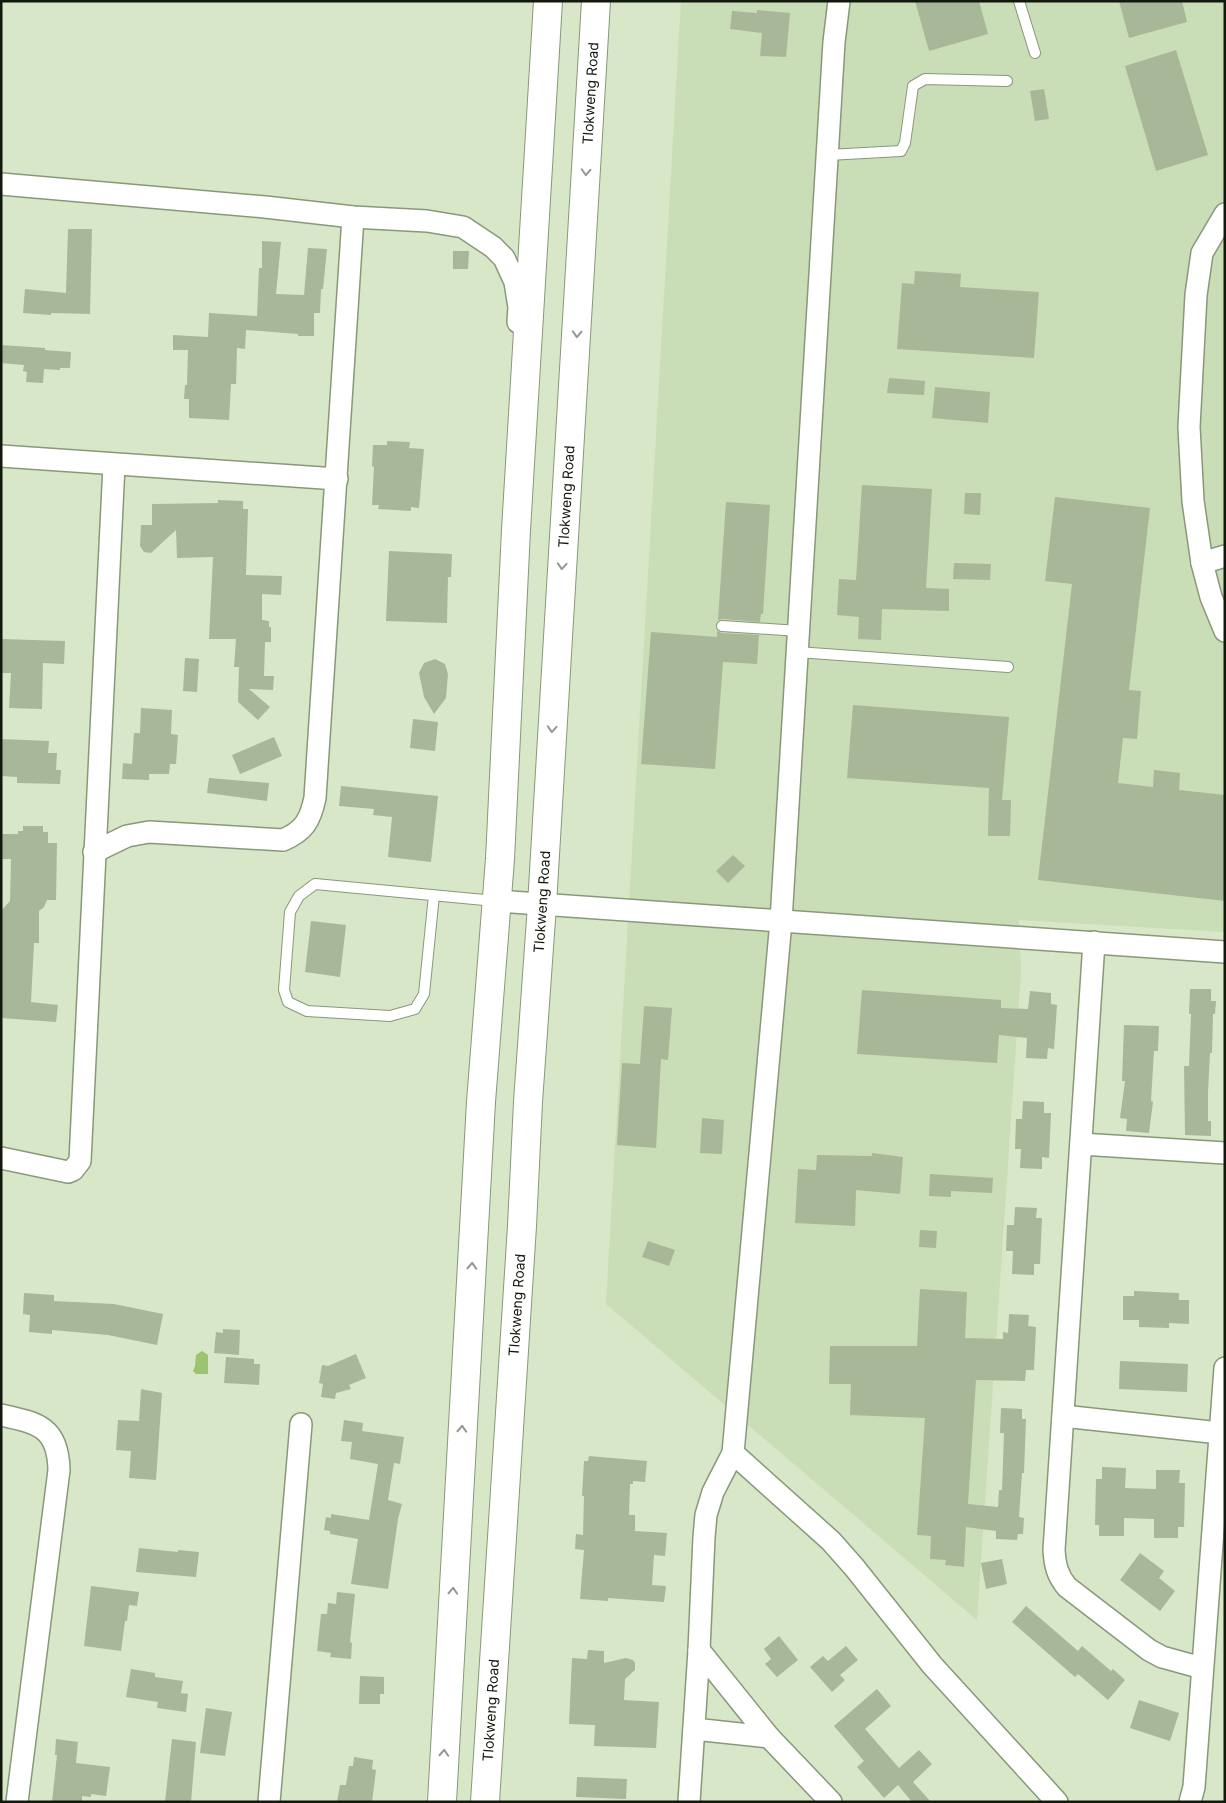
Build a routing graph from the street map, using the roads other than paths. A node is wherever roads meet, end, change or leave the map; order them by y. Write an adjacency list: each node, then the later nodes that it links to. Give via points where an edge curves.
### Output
1 (548, 1): 14 (main road)
2 (596, 1): 25 (main road, Tlokweng Road, one-way to 25)
3 (839, 1): 7 (street)
4 (1019, 1): 5 (lane)
5 (1035, 53)
6 (1007, 81): 7 (lane, via 919,81 913,86 901,151)
7 (828, 155): 18 (street)
8 (1, 184): 10 (street)
9 (1225, 214): 16 (street, via 1202,253 1196,295 1189,427 1193,502)
10 (353, 217): 13 (street); 14 (street, via 427,221 463,227 474,232 504,258 514,282 519,307 513,418 512,505)
11 (1, 456): 12 (street)
12 (114, 465): 13 (street); 22 (street)
13 (337, 479): 22 (street, via 315,798 305,825 295,835 282,840 140,832)
14 (516, 530): 24 (main road)
15 (1225, 556): 16 (street)
16 (1202, 563): 19 (street)
17 (722, 626): 18 (lane)
18 (799, 631): 20 (street)
19 (1225, 631)
20 (797, 652): 21 (lane); 26 (street)
21 (1008, 667)
22 (94, 852): 31 (street, via 80,1161 68,1172)
23 (434, 895): 23 (lane, via 424,994 415,1009 390,1016 316,1012 288,1002 284,990 290,912 299,896 315,884); 24 (lane)
24 (496, 901): 25 (street); 44 (main road, one-way to 24, via 480,1121)
25 (542, 905): 26 (street); 45 (main road, Tlokweng Road)
26 (781, 921): 27 (street); 37 (street)
27 (1094, 942): 28 (street); 29 (street)
28 (1225, 952)
29 (1081, 1144): 30 (street); 34 (street)
30 (1225, 1153)
31 (1, 1158)
32 (1225, 1368): 36 (street)
33 (1, 1415): 42 (street, via 32,1422 45,1430 54,1442 58,1456)
34 (1063, 1416): 36 (street); 39 (street, via 1054,1550 1060,1578 1075,1594 1149,1650)
35 (301, 1424): 43 (street)
36 (1220, 1433): 39 (street)
37 (733, 1453): 38 (street, via 713,1492 706,1515); 48 (street, via 831,1541 932,1665)
38 (699, 1650): 40 (street); 41 (street)
39 (1202, 1668): 49 (street, via 1194,1787)
40 (694, 1729): 41 (street); 46 (street)
41 (769, 1737): 47 (street)
42 (17, 1802)
43 (269, 1802)
44 (442, 1802)
45 (485, 1802)
46 (689, 1802)
47 (831, 1802)
48 (1057, 1802)
49 (1190, 1802)

